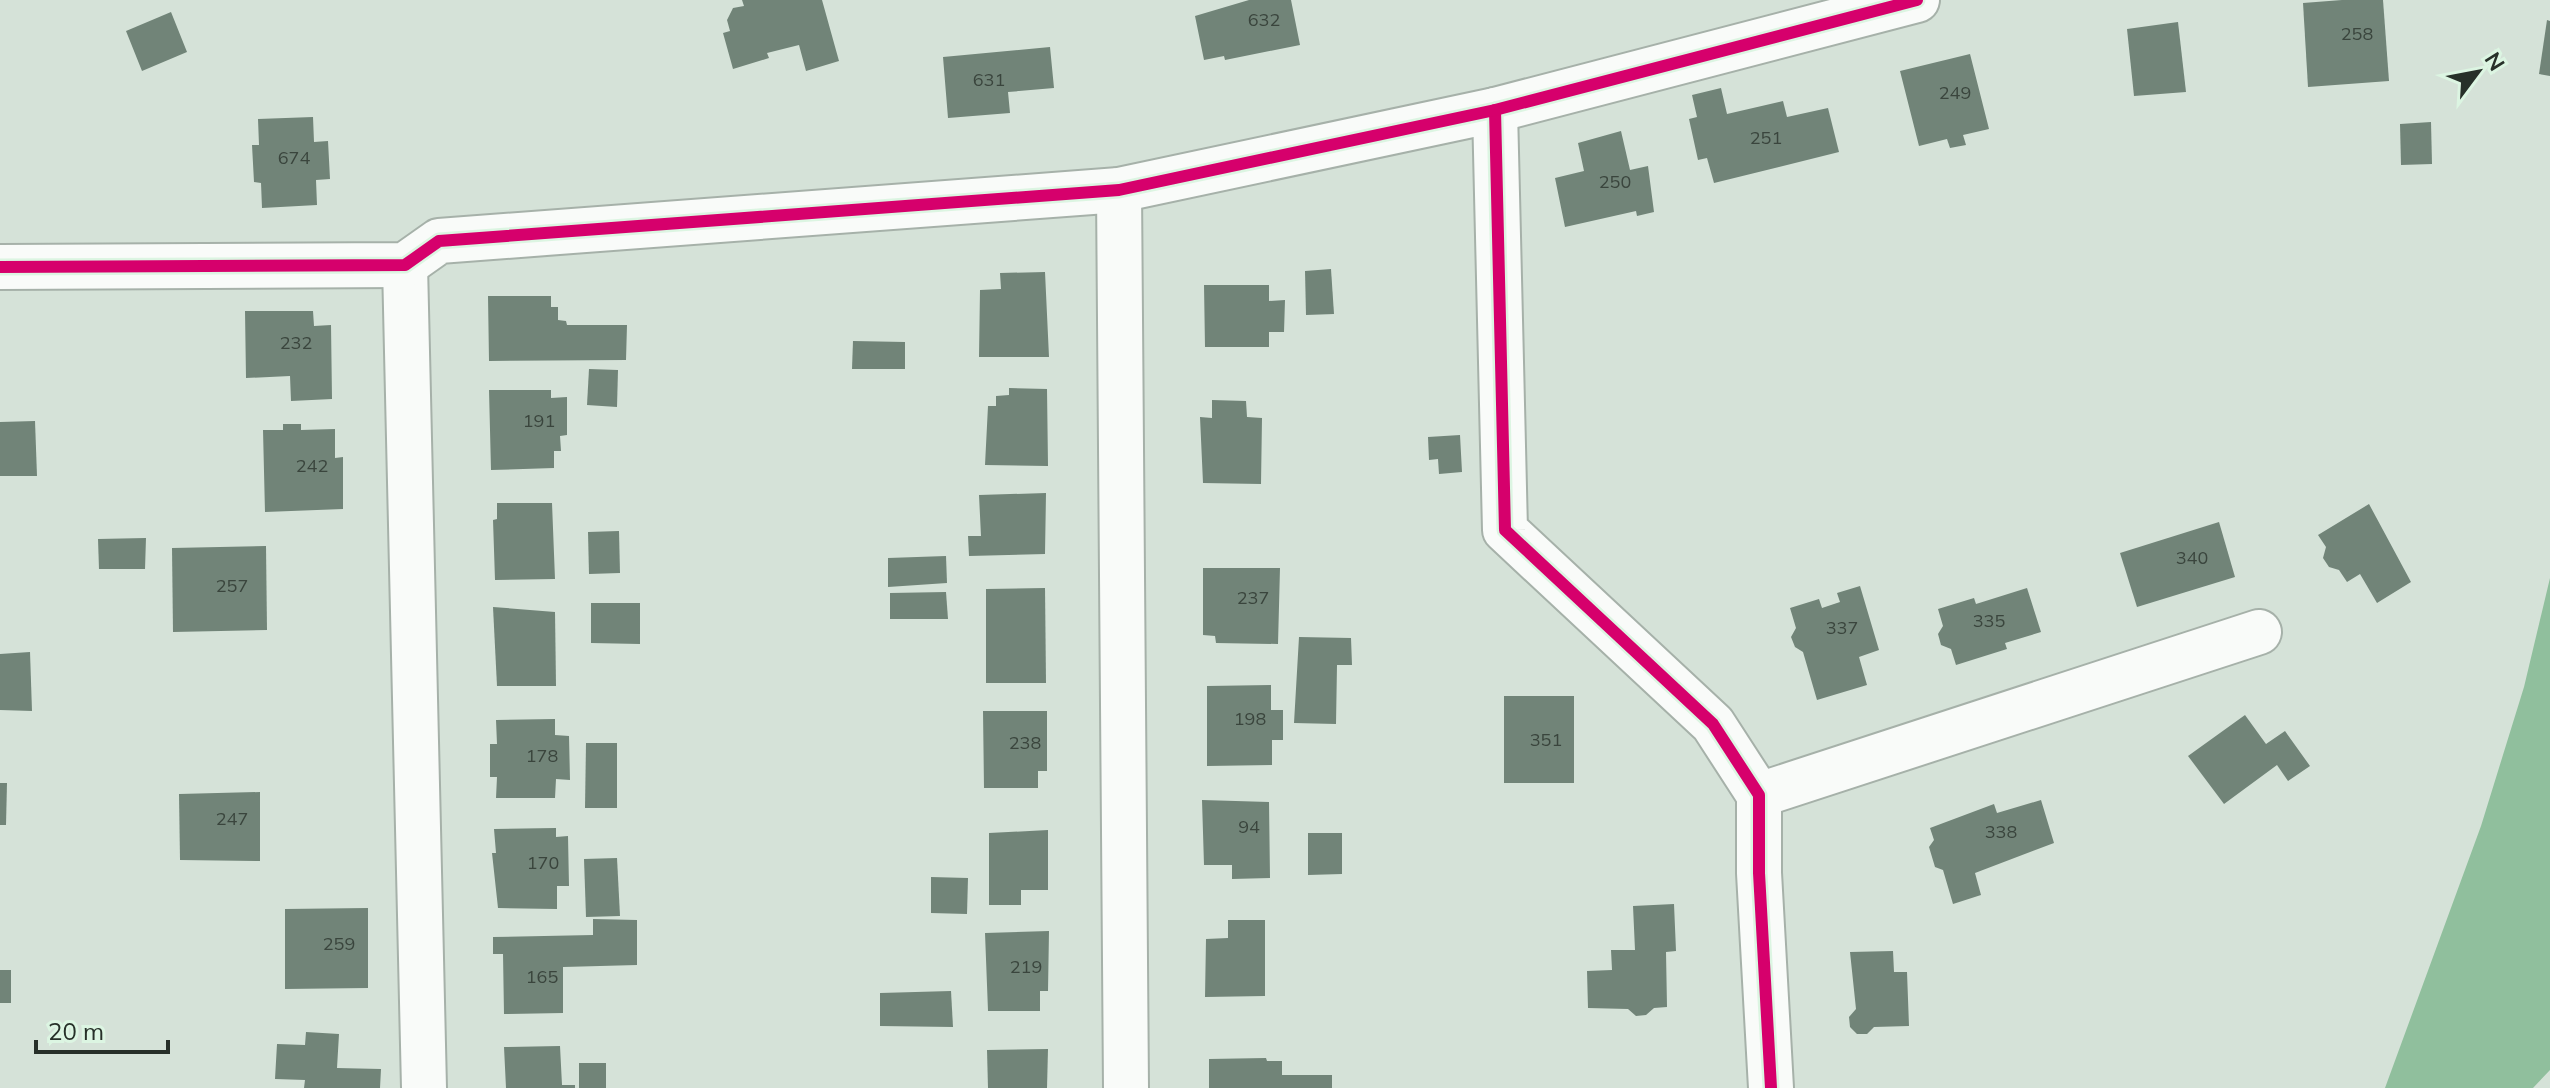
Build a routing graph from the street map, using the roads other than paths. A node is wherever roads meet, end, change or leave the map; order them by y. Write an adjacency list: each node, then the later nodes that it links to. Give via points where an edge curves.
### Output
1 (1917, 0): 2 (street)
2 (1495, 110): 3 (street); 7 (street, via 1505,530 1713,724)
3 (1119, 190): 4 (street, via 439,241); 9 (street)
4 (405, 265): 5 (street); 8 (street)
5 (0, 267)
6 (2259, 632): 7 (street)
7 (1759, 795): 10 (street)
8 (424, 1088)
9 (1126, 1088)
10 (1771, 1088)

